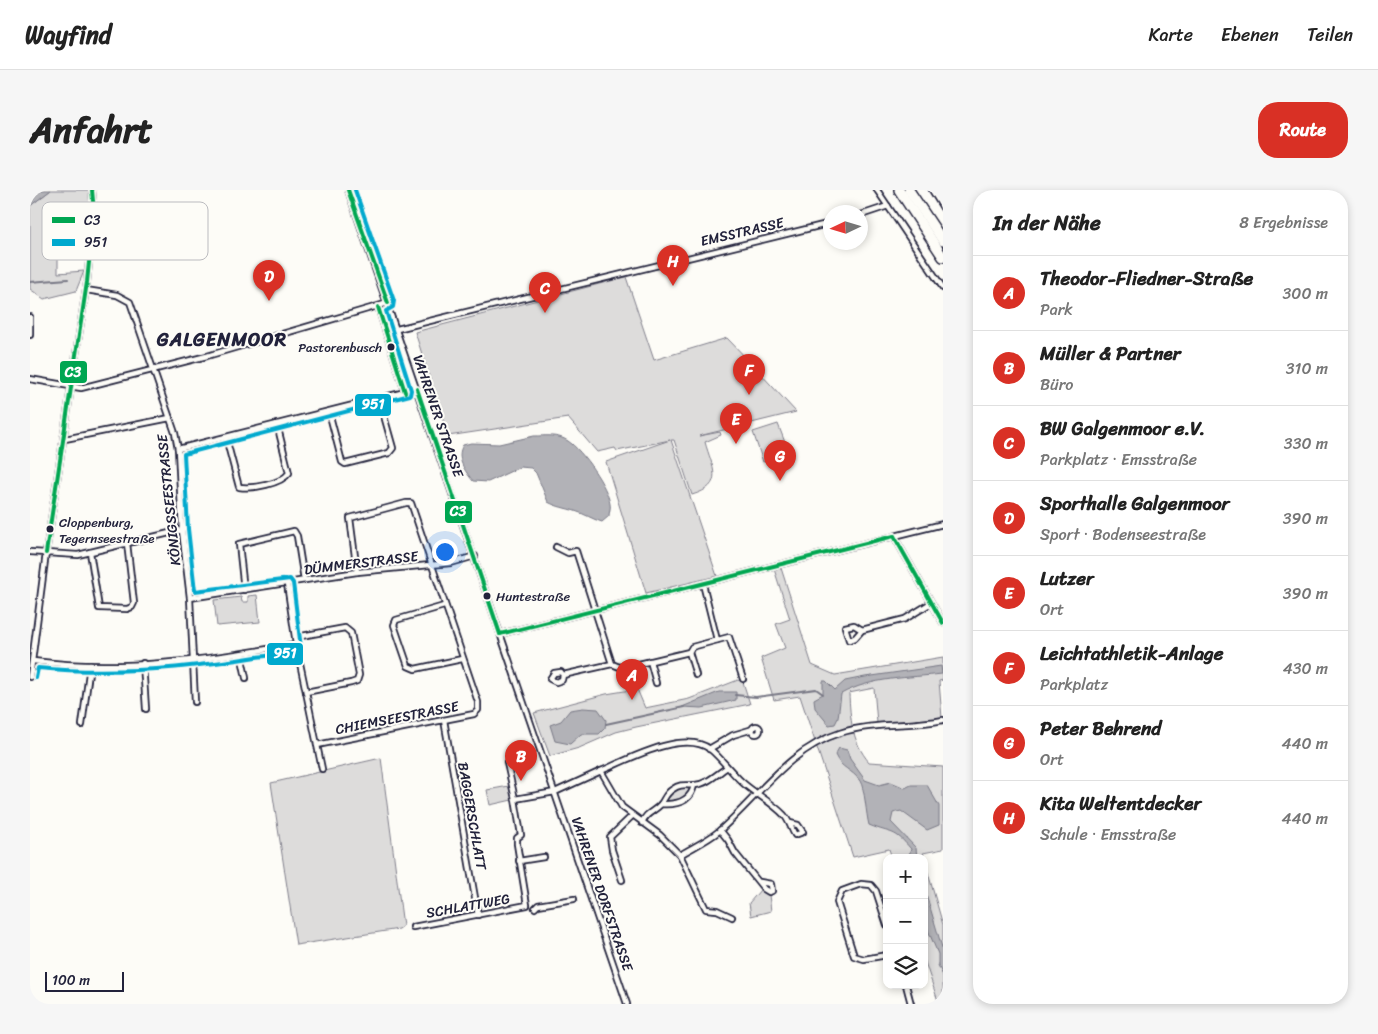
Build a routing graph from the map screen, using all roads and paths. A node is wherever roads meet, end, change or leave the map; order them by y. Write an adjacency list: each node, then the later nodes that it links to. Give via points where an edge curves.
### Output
1 (348, 190): 15 (street, VAHRENER STRASSE)
2 (877, 190): 6 (street)
3 (899, 190): 11 (highway)
4 (909, 190): 10 (highway)
5 (932, 190): 7 (street)
6 (888, 206): 8 (street); 13 (street)
7 (943, 208)
8 (868, 212)
9 (823, 225): 18 (street, EMSSTRASSE)
10 (943, 241)
11 (943, 257)
12 (90, 260): 14 (street)
13 (943, 288)
14 (86, 290): 20 (street, KÖNIGSSEESTRASSE, via 117,295 130,302); 22 (street)
15 (388, 304): 16 (street); 18 (street, VAHRENER STRASSE)
16 (378, 307): 20 (street); 24 (street)
17 (30, 318): 19 (street)
18 (397, 330): 23 (street, VAHRENER STRASSE)
19 (30, 335)
20 (154, 369): 22 (street, via 81,388); 27 (street, KÖNIGSSEESTRASSE)
21 (30, 378): 22 (street)
22 (72, 387): 30 (street)
23 (417, 389): 24 (street); 40 (street, VAHRENER STRASSE)
24 (404, 392): 25 (street)
25 (379, 398): 26 (street); 26 (street, via 393,448 389,453 345,464 342,462)
26 (328, 412): 28 (street)
27 (170, 418): 30 (street); 31 (street, KÖNIGSSEESTRASSE)
28 (277, 424): 29 (street); 29 (street, via 289,472 285,478 273,482 239,487)
29 (226, 438): 31 (street)
30 (65, 439): 39 (street)
31 (178, 449): 33 (street, KÖNIGSSEESTRASSE)
32 (943, 524): 34 (street)
33 (182, 530): 35 (street); 47 (street, KÖNIGSSEESTRASSE)
34 (894, 536): 45 (street); 48 (street)
35 (127, 543): 38 (street); 38 (street, via 134,603 127,609 99,608)
36 (556, 546): 50 (street, via 568,553 576,550)
37 (30, 552): 39 (street)
38 (90, 552): 39 (street)
39 (46, 554): 60 (street)
40 (475, 556): 41 (street, DÜMMERSTRASSE); 53 (street, VAHRENER STRASSE)
41 (432, 566): 42 (street, DÜMMERSTRASSE); 42 (street, CHIEMSEESTRASSE, via 414,508 406,502 350,518); 49 (street, CHIEMSEESTRASSE)
42 (357, 572): 43 (street, DÜMMERSTRASSE)
43 (304, 580): 44 (street, DÜMMERSTRASSE); 46 (street, via 297,536 294,531 285,532 239,544)
44 (287, 584): 46 (street, DÜMMERSTRASSE); 54 (street)
45 (703, 584): 50 (street); 55 (street)
46 (244, 590): 47 (street, DÜMMERSTRASSE)
47 (190, 598): 61 (street, KÖNIGSSEESTRASSE)
48 (931, 603): 51 (street); 52 (street, via 905,619)
49 (444, 606): 59 (street, CHIEMSEESTRASSE); 59 (street, via 396,620 394,624 408,666 415,669)
50 (596, 611): 53 (street); 64 (street)
51 (943, 623)
52 (862, 630)
53 (500, 634): 86 (street, VAHRENER STRASSE)
54 (296, 638): 56 (street); 72 (street, via 345,628 351,633 359,676 351,683)
55 (717, 640): 57 (street, via 692,647); 70 (street, via 729,637)
56 (296, 644): 58 (street); 72 (street)
57 (688, 652): 62 (street); 67 (street)
58 (240, 654): 61 (street); 69 (street)
59 (462, 659): 75 (street, CHIEMSEESTRASSE, via 478,710 474,714)
60 (33, 660): 65 (street); 68 (street)
61 (194, 660): 63 (street); 73 (street, KÖNIGSSEESTRASSE)
62 (650, 661): 64 (street, via 622,668); 71 (street)
63 (143, 663): 65 (street); 74 (street)
64 (612, 664): 66 (street)
65 (90, 665): 77 (street)
66 (564, 675)
67 (696, 675)
68 (30, 677)
69 (246, 678)
70 (743, 679)
71 (656, 683)
72 (306, 692): 79 (street)
73 (195, 702)
74 (146, 709)
75 (444, 720): 79 (street, CHIEMSEESTRASSE); 102 (street, BAGGERSCHLATT)
76 (943, 720): 87 (street, via 841,732 800,754)
77 (82, 725)
78 (753, 729): 80 (street)
79 (317, 745): 83 (street)
80 (709, 748): 82 (street); 84 (street, via 677,742)
81 (507, 763): 88 (street)
82 (726, 768): 85 (street); 87 (street)
83 (322, 770)
84 (600, 771): 86 (street); 90 (street, via 614,796)
85 (694, 786): 89 (street, via 692,794 682,802); 89 (street, via 676,786 664,796)
86 (555, 792): 88 (street); 107 (street, VAHRENER DORFSTRASSE)
87 (756, 794): 92 (street); 93 (street)
88 (515, 799): 96 (street, via 521,835 517,844)
89 (661, 804): 91 (street, via 644,815)
90 (632, 816): 91 (street); 97 (street, via 610,837)
91 (642, 822): 94 (street)
92 (790, 823)
93 (720, 830): 94 (street); 98 (street)
94 (680, 855): 103 (street, via 706,909)
95 (544, 857): 96 (street)
96 (519, 861): 102 (street, SCHLATTWEG, via 527,905)
97 (622, 880)
98 (760, 882)
99 (574, 899): 100 (street)
100 (535, 908)
101 (883, 913): 105 (street, via 871,885 861,884 842,891 837,902 854,956 864,959)
102 (478, 915): 104 (street, SCHLATTWEG)
103 (732, 917)
104 (413, 927)
105 (883, 956)
106 (907, 989): 108 (street)
107 (627, 1004)
108 (912, 1004)

